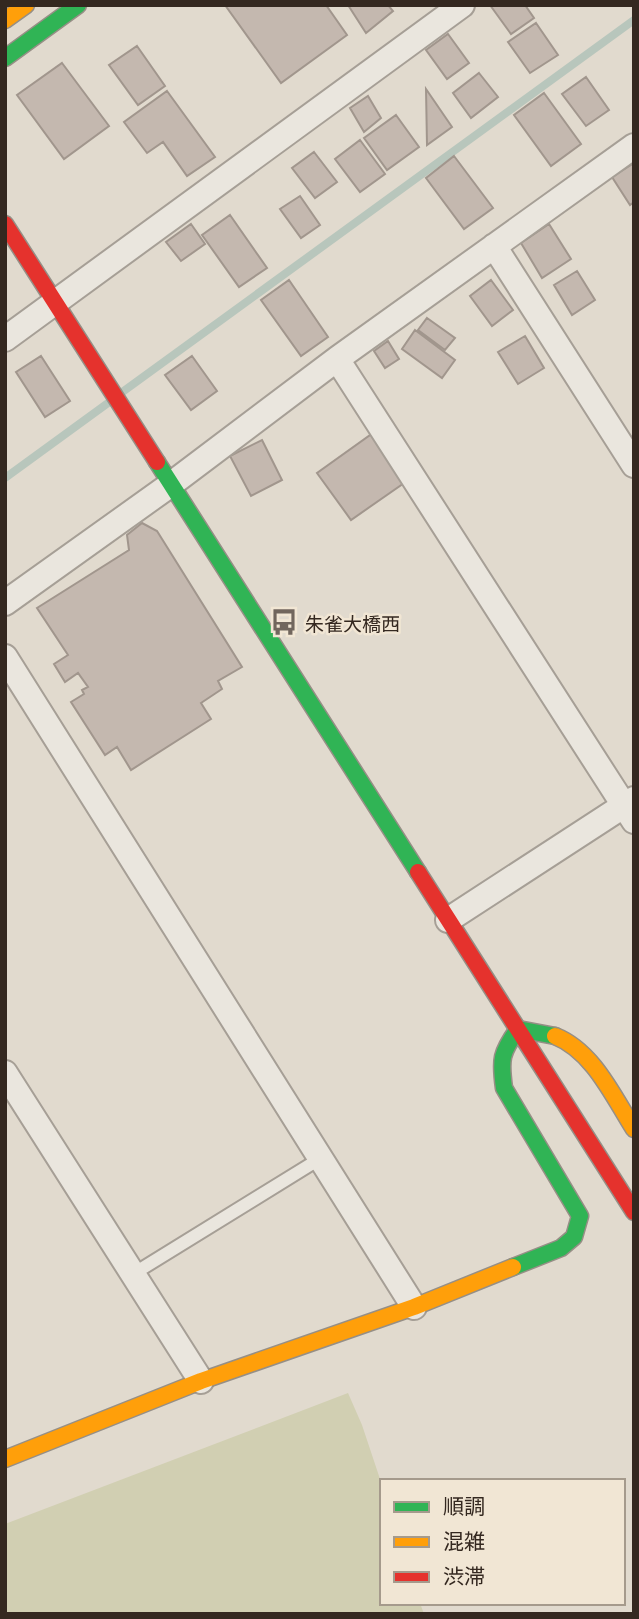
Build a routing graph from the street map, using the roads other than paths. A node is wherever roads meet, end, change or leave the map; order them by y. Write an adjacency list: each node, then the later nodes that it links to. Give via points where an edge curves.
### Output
1 (26, 5): 4 (street)
2 (78, 5): 5 (street)
3 (462, 5): 9 (street)
4 (5, 20)
5 (5, 58)
6 (634, 146): 8 (street)
7 (5, 224): 9 (street)
8 (494, 246): 11 (street); 12 (street)
9 (55, 303): 10 (street); 13 (street)
10 (5, 339)
11 (337, 359): 13 (street); 16 (street)
12 (634, 465)
13 (170, 485): 14 (street); 17 (street)
14 (5, 603)
15 (5, 657): 21 (street)
16 (630, 808): 17 (street)
17 (448, 920): 18 (street)
18 (518, 1029): 20 (street, via 547,1033 571,1044 591,1064); 22 (street); 24 (street, via 501,1064 504,1088 580,1216 574,1237 561,1248)
19 (5, 1073): 23 (street)
20 (634, 1129)
21 (321, 1158): 23 (lane); 24 (street)
22 (634, 1212)
23 (133, 1274): 25 (street)
24 (414, 1307): 25 (street)
25 (201, 1381): 26 (street)
26 (5, 1459)

